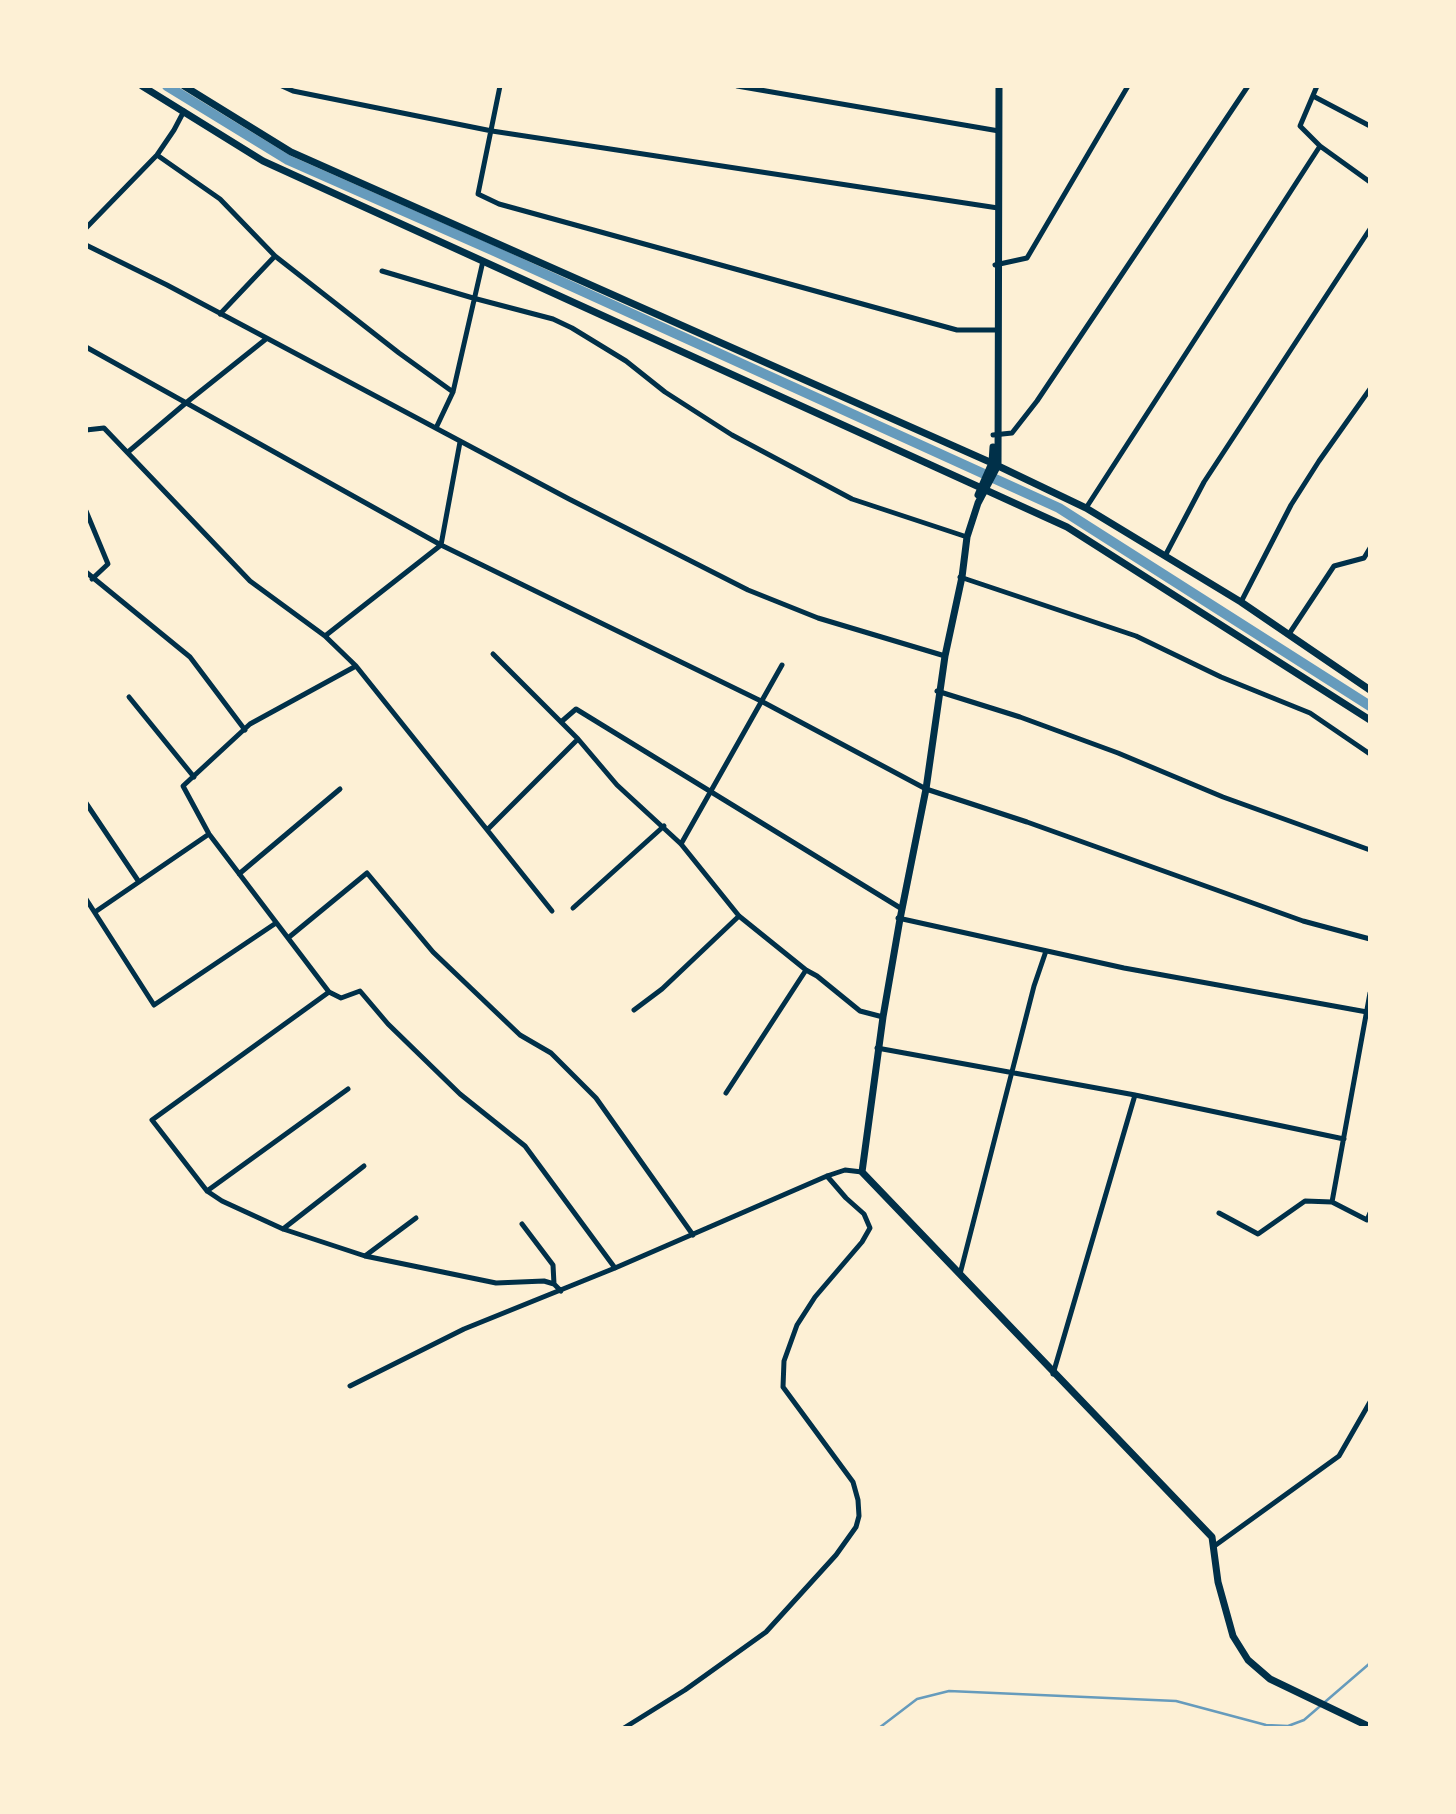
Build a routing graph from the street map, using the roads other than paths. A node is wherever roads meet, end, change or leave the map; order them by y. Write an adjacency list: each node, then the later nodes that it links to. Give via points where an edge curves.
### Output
1 (142, 86): 11 (main road)
2 (184, 86): 39 (main road, via 291,152)
3 (282, 86): 13 (street)
4 (500, 86): 13 (street)
5 (737, 86): 14 (street)
6 (998, 86): 14 (main road)
7 (1128, 86): 24 (street, via 1027,258)
8 (1248, 86): 36 (street, via 1037,401 1012,433)
9 (1317, 86): 10 (street)
10 (1313, 96): 12 (street); 15 (street, via 1300,126)
11 (184, 111): 16 (street); 23 (main road, via 263,161)
12 (1370, 127)
13 (492, 131): 18 (street); 28 (street, via 478,194 499,204 957,330)
14 (998, 131): 18 (main road)
15 (1320, 146): 17 (street); 41 (street)
16 (156, 155): 19 (street); 22 (street, via 220,199)
17 (1370, 182)
18 (998, 208): 24 (main road)
19 (86, 229)
20 (1370, 229): 46 (street, via 1204,482)
21 (86, 244): 27 (street)
22 (275, 256): 27 (street); 32 (street)
23 (483, 261): 26 (street); 40 (main road)
24 (996, 265): 28 (main road)
25 (382, 271): 26 (street)
26 (473, 299): 32 (street); 43 (street, via 572,327 732,435 852,499)
27 (220, 314): 29 (street)
28 (997, 330): 36 (main road)
29 (267, 340): 33 (street); 34 (street)
30 (86, 347): 33 (street)
31 (1370, 389): 50 (street, via 1291,505)
32 (453, 392): 34 (street)
33 (187, 402): 38 (street); 44 (street)
34 (436, 428): 37 (street)
35 (86, 430): 38 (street, via 104,428)
36 (995, 435): 39 (main road)
37 (460, 442): 44 (street); 54 (street, via 748,590 818,618)
38 (128, 452): 52 (street, via 250,581)
39 (995, 464): 40 (main road); 41 (main road)
40 (983, 489): 43 (main road, via 974,501); 61 (main road, via 1067,527)
41 (1086, 508): 46 (main road)
42 (86, 511): 49 (street, via 108,564)
43 (966, 536): 48 (main road)
44 (441, 545): 52 (street); 60 (street)
45 (1370, 548): 51 (street, via 1364,558 1335,566)
46 (1165, 556): 50 (main road)
47 (86, 572): 49 (street)
48 (960, 577): 54 (main road); 65 (street, via 1136,636 1310,713)
49 (92, 579): 63 (street, via 190,657)
50 (1241, 602): 51 (main road)
51 (1289, 634): 57 (main road)
52 (325, 636): 56 (street)
53 (493, 654): 62 (street)
54 (944, 655): 58 (main road)
55 (782, 665): 60 (street)
56 (356, 666): 63 (street); 72 (street)
57 (1370, 690)
58 (939, 692): 67 (main road); 75 (street, via 1020,717)
59 (129, 698): 66 (street)
60 (761, 701): 67 (street); 69 (street)
61 (1370, 720)
62 (561, 723): 64 (street); 69 (street, via 576,709)
63 (245, 730): 66 (street)
64 (578, 739): 71 (street, via 617,785); 72 (street)
65 (1370, 754)
66 (194, 776): 73 (street, via 183,786)
67 (925, 788): 80 (main road); 87 (street, via 1303,921)
68 (340, 789): 76 (street)
69 (710, 793): 74 (street); 80 (street)
70 (86, 803): 77 (street)
71 (664, 826): 74 (street); 79 (street)
72 (488, 829): 81 (street)
73 (209, 834): 76 (street); 77 (street)
74 (681, 844): 83 (street)
75 (1370, 850)
76 (239, 874): 85 (street)
77 (139, 882): 82 (street)
78 (86, 899): 82 (street)
79 (573, 908)
80 (901, 908): 84 (main road)
81 (552, 911)
82 (94, 912): 85 (street, via 155,1005)
83 (739, 916): 89 (street); 92 (street)
84 (899, 918): 88 (street); 94 (main road)
85 (276, 923): 86 (street)
86 (288, 938): 90 (street); 111 (street, via 367,873 433,952 520,1035 551,1053 596,1098)
87 (1370, 939)
88 (1046, 951): 93 (street); 96 (street)
89 (806, 970): 94 (street, via 860,1011); 98 (street)
90 (329, 992): 104 (street, via 152,1120); 113 (street, via 341,998 360,991 460,1094 524,1146)
91 (1370, 993): 93 (street)
92 (635, 1010)
93 (1367, 1012): 100 (street)
94 (882, 1017): 95 (main road)
95 (878, 1048): 96 (street); 102 (main road)
96 (1013, 1073): 99 (street); 114 (street)
97 (348, 1090): 104 (street)
98 (726, 1093)
99 (1135, 1095): 100 (street); 117 (street)
100 (1344, 1139): 105 (street)
101 (364, 1166): 110 (street)
102 (861, 1172): 103 (street, via 845,1170); 114 (main road)
103 (827, 1176): 111 (street); 121 (street, via 864,1214 870,1228 797,1325 784,1361 783,1387 853,1482 858,1500 856,1527 766,1632)
104 (207, 1191): 110 (street)
105 (1332, 1202): 106 (street, via 1305,1201 1258,1234); 107 (street, via 1367,1220)
106 (1219, 1213)
107 (1370, 1213)
108 (416, 1218): 112 (street)
109 (522, 1224): 115 (street, via 553,1265)
110 (283, 1229): 112 (street)
111 (693, 1236): 113 (street)
112 (365, 1256): 115 (street, via 496,1283)
113 (615, 1268): 116 (street)
114 (959, 1275): 117 (main road)
115 (554, 1284): 116 (street)
116 (561, 1291): 118 (street, via 464,1329)
117 (1053, 1374): 120 (main road, via 1210,1539)
118 (350, 1386)
119 (1370, 1402): 120 (street, via 1339,1456)
120 (1212, 1548): 122 (main road, via 1230,1639 1246,1662 1269,1681)
121 (624, 1728)
122 (1369, 1728)

